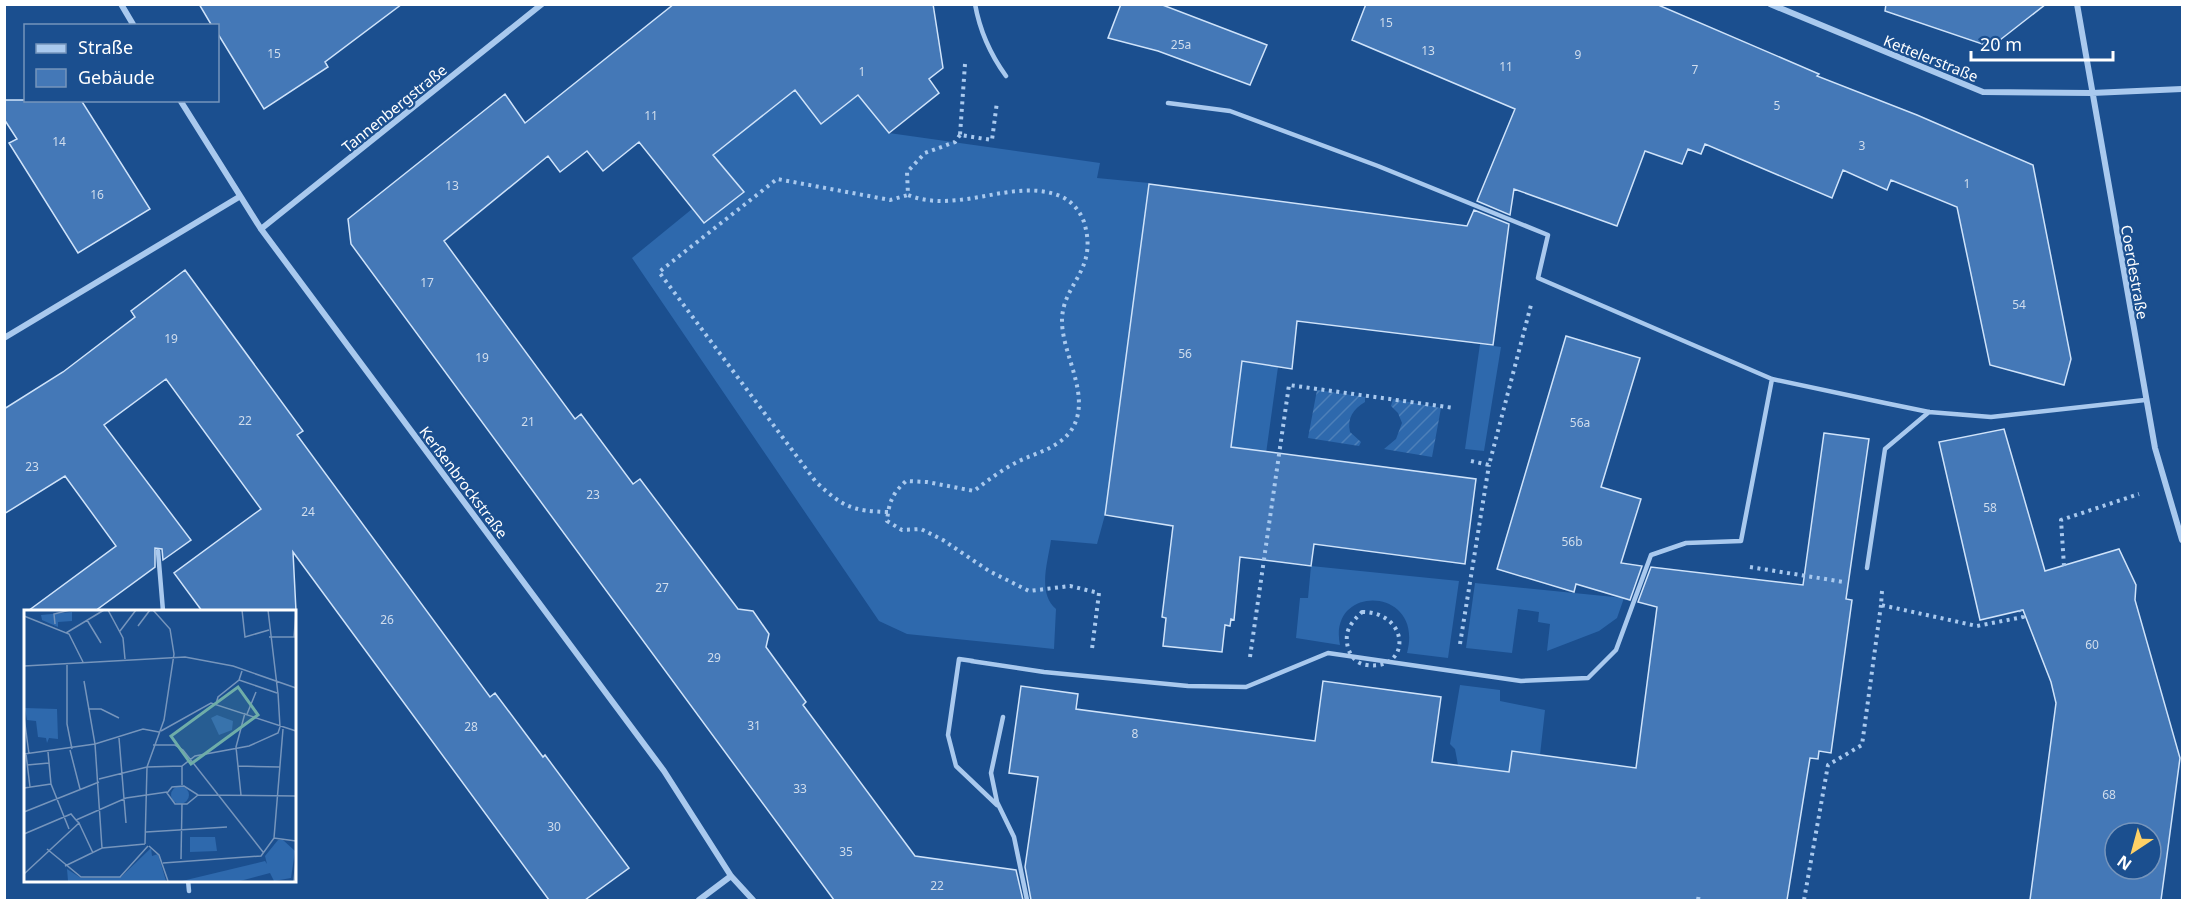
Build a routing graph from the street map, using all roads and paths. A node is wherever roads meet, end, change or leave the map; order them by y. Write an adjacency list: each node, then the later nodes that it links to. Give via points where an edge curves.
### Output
1 (121, 4): 6 (street)
2 (542, 4): 17 (street, Tannenbergstraße)
3 (975, 4): 7 (lane)
4 (1770, 4): 10 (street, Kettelerstraße, via 1983,92)
5 (2077, 4): 10 (street, Coerdestraße)
6 (133, 24)
7 (979, 27): 8 (lane); 14 (path, via 964,68)
8 (1006, 76)
9 (2182, 89): 10 (street, Kettelerstraße)
10 (2092, 93): 21 (street, Coerdestraße)
11 (998, 94): 14 (path, via 992,140)
12 (181, 102): 16 (street, Kerßenbrockstraße)
13 (1168, 103): 18 (lane, via 1230,111 1548,235)
14 (960, 135): 15 (path, via 955,142 925,153 907,172)
15 (908, 195): 27 (path, via 890,200 777,179 659,272 816,482 848,507); 27 (path, via 926,202 956,202 1041,191 1062,197 1081,211 1090,240 1062,320 1079,408 1070,431 1052,448 1020,460 974,491 906,481 894,492)
16 (239, 197): 17 (street, Kerßenbrockstraße); 19 (street)
17 (261, 229): 41 (street, Kerßenbrockstraße, via 664,771)
18 (1538, 278): 20 (lane); 25 (path)
19 (4, 338)
20 (1772, 379): 23 (lane); 36 (lane, via 1741,541 1686,543 1651,555 1616,650 1587,678 1521,681)
21 (2145, 400): 23 (lane, via 1991,417); 26 (street, Coerdestraße)
22 (1454, 408): 38 (path, via 1288,385)
23 (1929, 412): 32 (lane, via 1885,449)
24 (1471, 462): 25 (path)
25 (1489, 465): 36 (path)
26 (2166, 485): 28 (street, Coerdestraße); 31 (path, via 2061,520)
27 (888, 512): 37 (path, via 887,521 902,530 921,529 1029,591 1070,586 1099,593)
28 (2182, 540)
29 (158, 551): 34 (lane)
30 (1738, 565): 32 (path, via 1853,584 1856,565)
31 (2064, 566)
32 (1867, 568): 33 (path, via 1883,571)
33 (1881, 605): 35 (path, via 1977,626 2023,617); 49 (path, via 1862,745 1828,765)
34 (163, 610)
35 (2020, 610)
36 (1455, 671): 38 (lane, via 1328,653)
37 (1089, 676): 38 (lane, via 1188,686); 40 (lane, via 959,659 948,735 956,766)
38 (1246, 687)
39 (1003, 717): 40 (lane, via 991,773)
40 (1002, 809): 47 (lane, via 1016,845)
41 (730, 876): 45 (street); 46 (street, Kerßenbrockstraße)
42 (188, 881): 43 (lane)
43 (189, 891)
44 (1699, 894): 48 (path)
45 (699, 900)
46 (753, 900)
47 (1027, 900)
48 (1698, 900)
49 (1804, 900)

